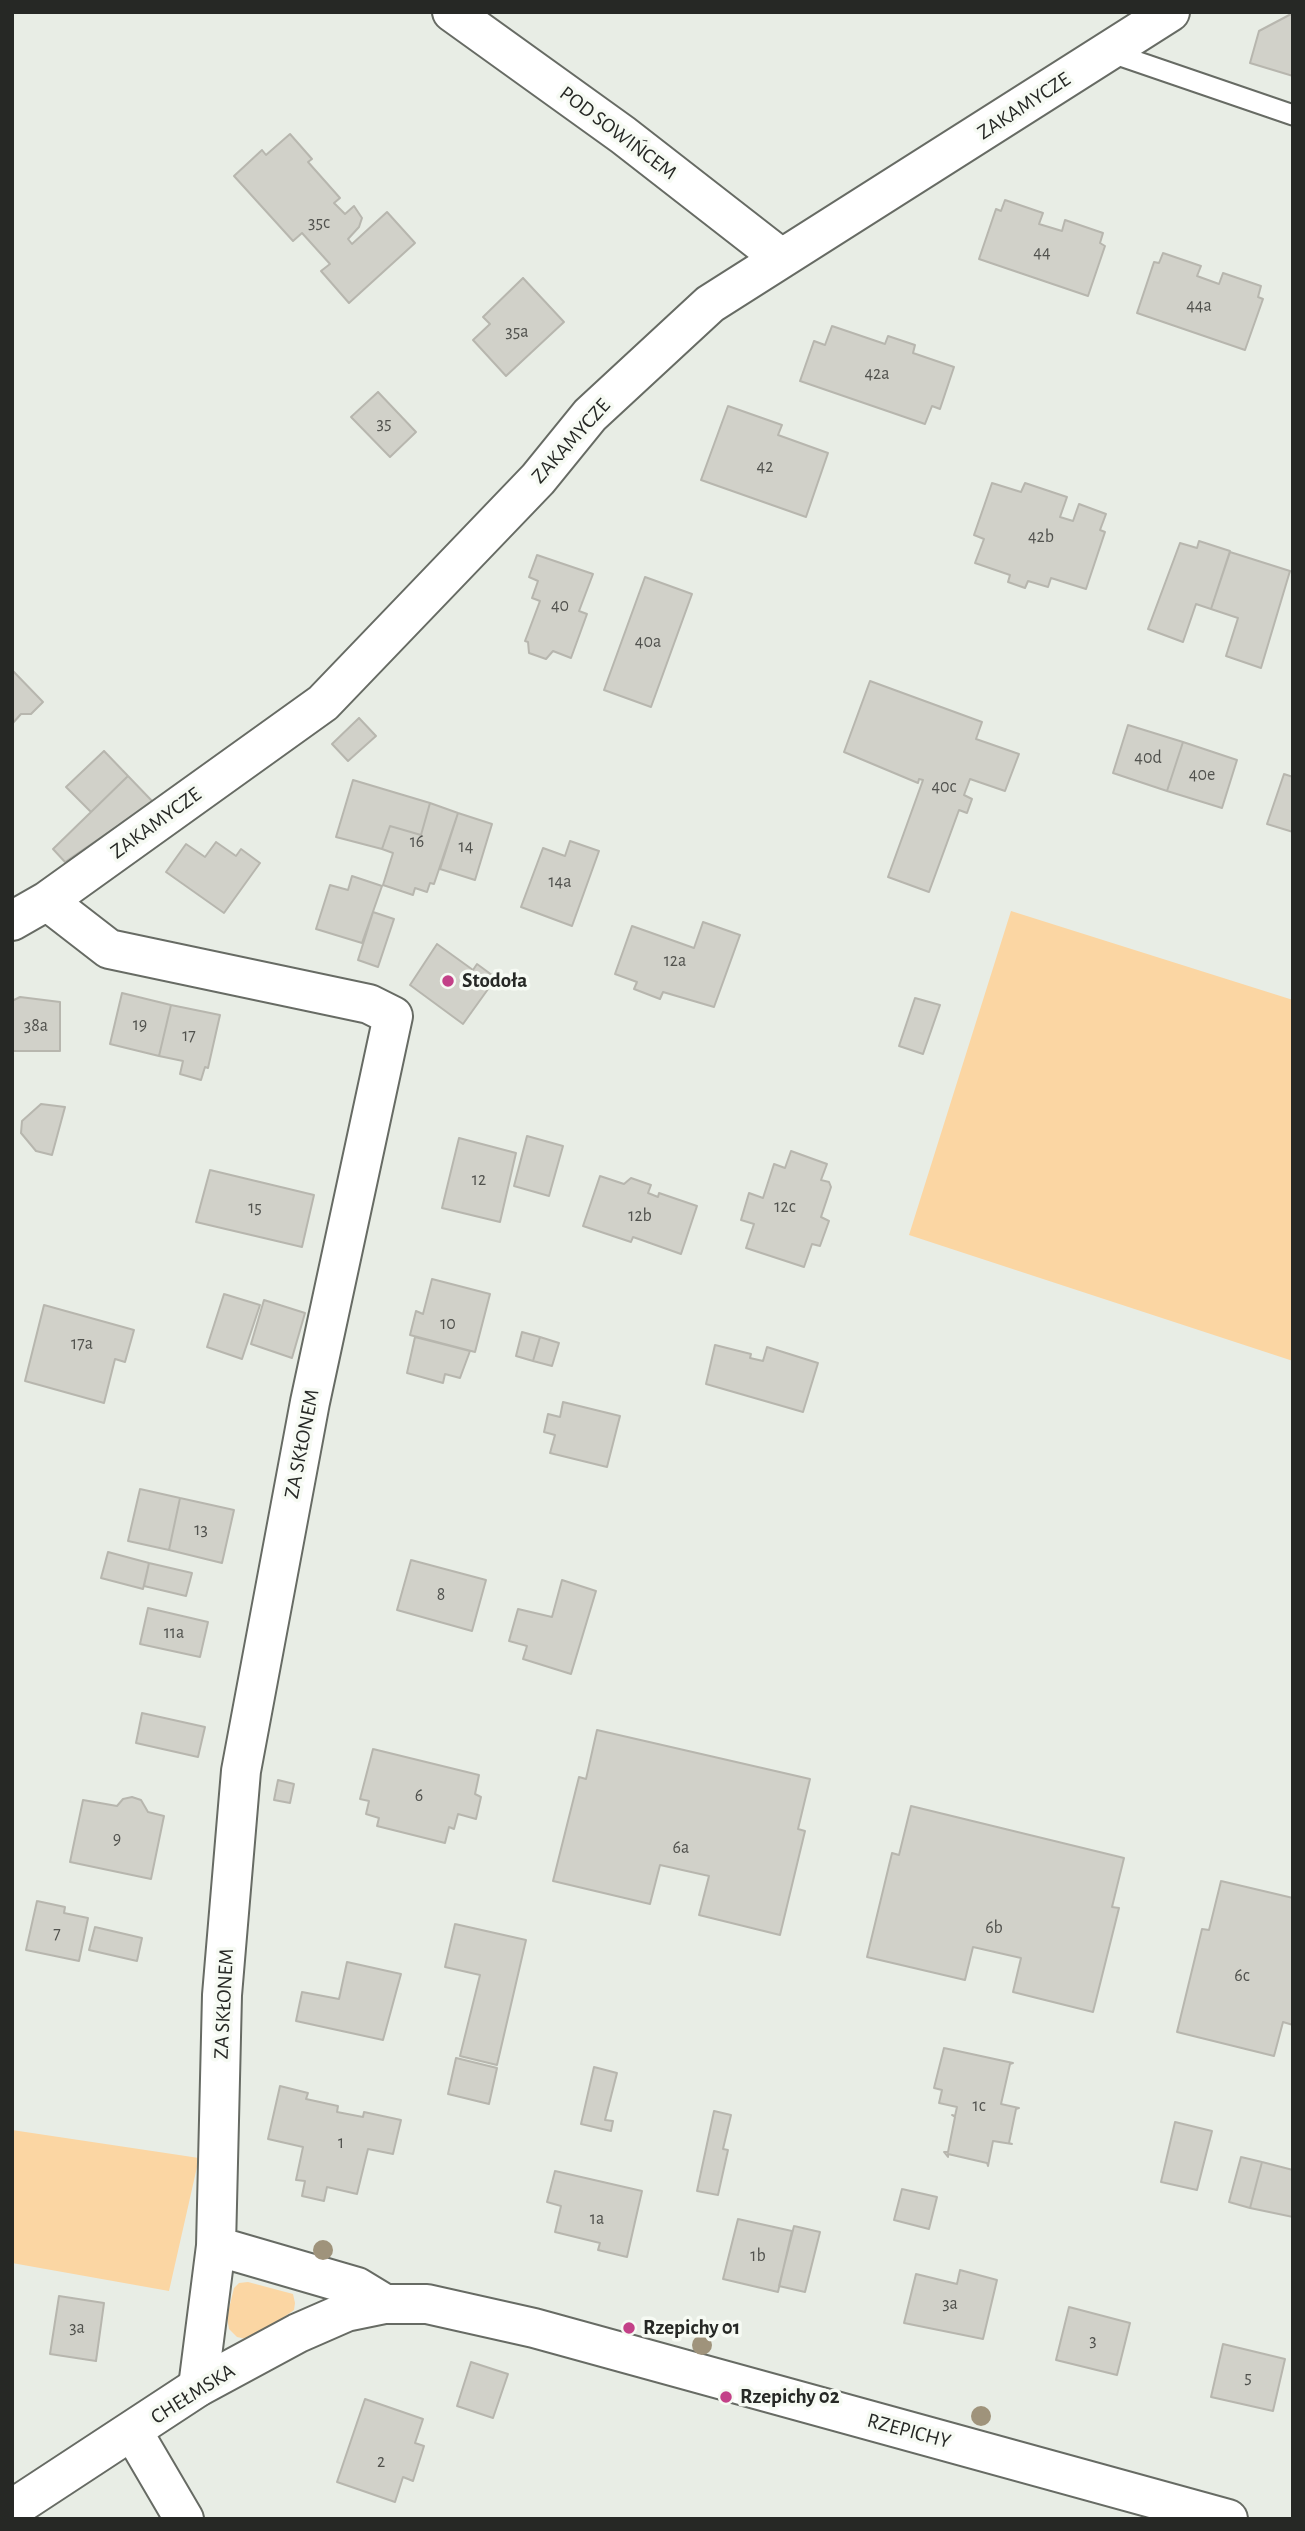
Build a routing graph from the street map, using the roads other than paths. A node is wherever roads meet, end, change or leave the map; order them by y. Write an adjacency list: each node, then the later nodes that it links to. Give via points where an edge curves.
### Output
1 (452, 12): 5 (street, POD SOWIŃCEM, via 623,135)
2 (1170, 12): 3 (street, ZAKAMYCZE)
3 (1109, 52): 4 (lane); 5 (street, ZAKAMYCZE)
4 (1293, 115)
5 (782, 258): 6 (street, ZAKAMYCZE, via 710,304 590,415 538,479 323,703)
6 (47, 901): 7 (street, ZAKAMYCZE); 8 (street, ZA SKŁONEM, via 109,949 369,1004 393,1017 310,1402 241,1771 222,1995)
7 (12, 921)
8 (216, 2246): 9 (street, via 357,2287); 10 (street, ZA SKŁONEM)
9 (385, 2304): 10 (street, CHEŁMSKA, via 346,2312 298,2333); 14 (street, RZEPICHY, via 427,2304 534,2328)
10 (198, 2387): 11 (street, CHEŁMSKA)
11 (133, 2432): 12 (street, CHEŁMSKA); 13 (street)
12 (12, 2508)
13 (184, 2519)
14 (1228, 2519)

